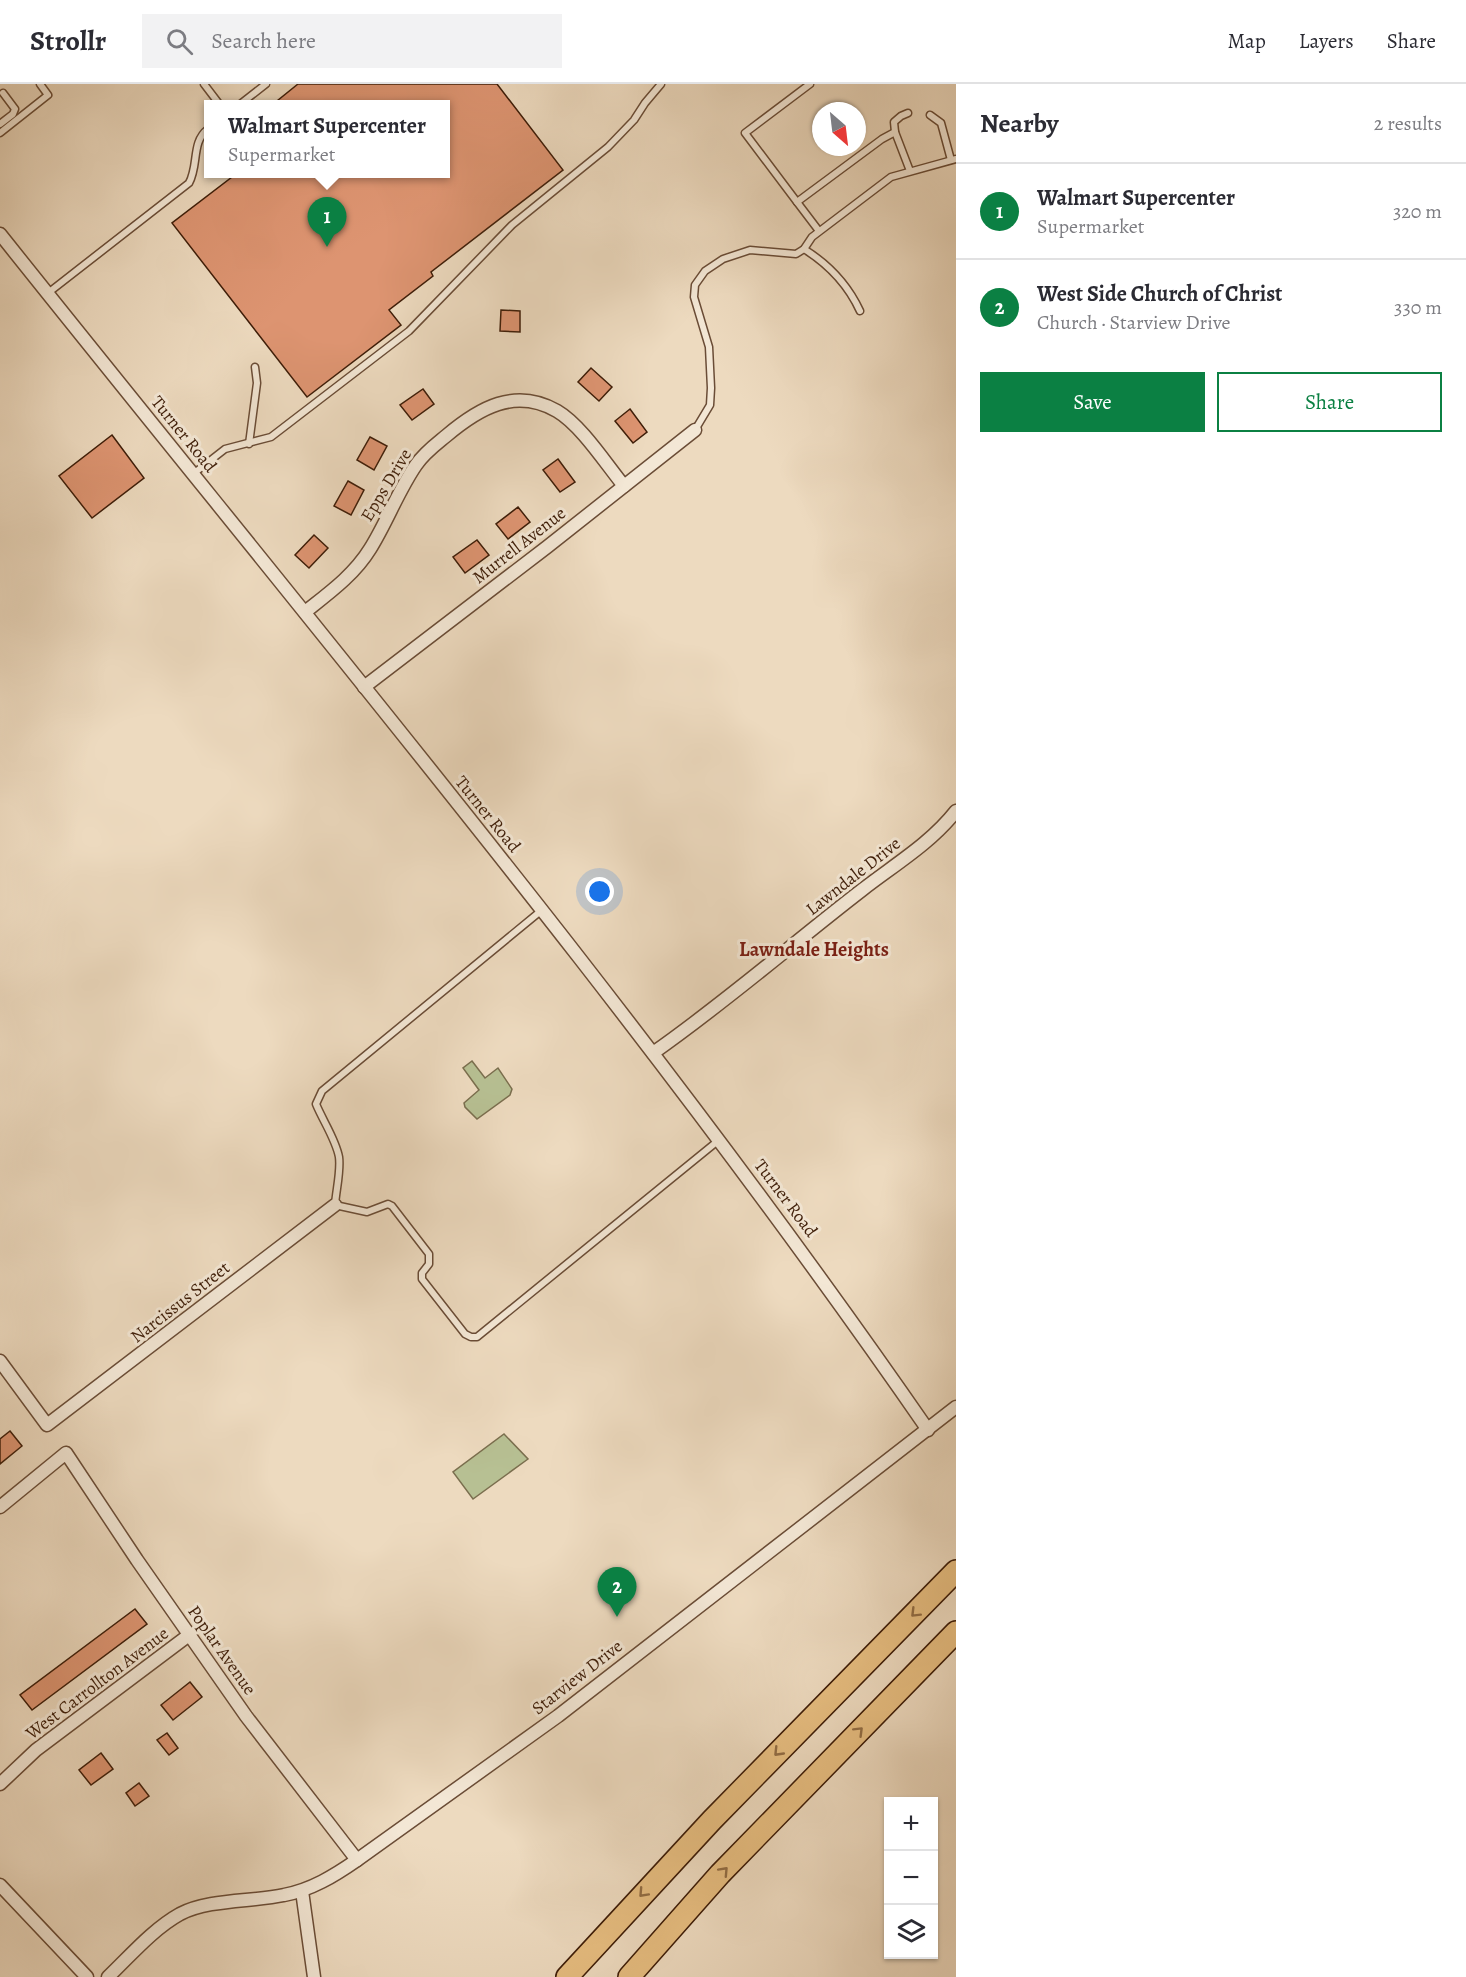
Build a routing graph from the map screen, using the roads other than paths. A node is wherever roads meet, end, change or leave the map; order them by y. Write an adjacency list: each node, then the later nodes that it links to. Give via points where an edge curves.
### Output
1 (40, 84): 14 (lane, via 48,95)
2 (204, 84): 7 (lane)
3 (266, 84): 8 (lane)
4 (661, 84): 25 (lane, via 608,147 512,225 409,330 271,437)
5 (810, 84): 17 (lane, via 746,133)
6 (3, 93): 11 (lane, via 15,109)
7 (216, 100)
8 (245, 100)
9 (908, 113): 13 (lane, via 894,122)
10 (930, 115): 15 (lane, via 941,123)
11 (0, 124)
12 (204, 132): 21 (lane, via 189,183)
13 (896, 132): 16 (lane); 17 (lane)
14 (0, 133)
15 (953, 159): 16 (lane)
16 (910, 171): 18 (lane, via 891,177)
17 (797, 202): 18 (lane)
18 (819, 231): 20 (lane)
19 (0, 234): 21 (street, Turner Road)
20 (804, 249): 22 (lane, via 819,258 851,292); 24 (lane, via 796,254 750,250 723,259 705,271 695,285 694,297 709,347 711,388 710,405)
21 (47, 294): 26 (street, Turner Road)
22 (860, 311)
23 (255, 367): 25 (lane, via 257,382)
24 (695, 430): 27 (street, Murrell Avenue)
25 (249, 444): 26 (lane, via 225,448)
26 (193, 474): 28 (street, Turner Road)
27 (624, 486): 28 (street, Epps Drive, via 574,424 558,412 530,402 499,402 482,409 428,451 355,570); 29 (street, Murrell Avenue)
28 (305, 612): 29 (street, Turner Road)
29 (364, 687): 31 (street, Turner Road)
30 (956, 811): 32 (street, Lawndale Drive, via 930,839)
31 (542, 910): 32 (street, Turner Road); 34 (lane, via 322,1091 316,1104 339,1158)
32 (653, 1053): 33 (street, Turner Road)
33 (719, 1139): 34 (lane, via 477,1337 465,1334 422,1279 429,1254 393,1206 388,1204 367,1212); 37 (street, Turner Road)
34 (335, 1205): 35 (street, Narcissus Street, via 47,1425)
35 (0, 1361)
36 (956, 1407): 37 (street, Starview Drive)
37 (928, 1430): 43 (street, Starview Drive, via 558,1716)
38 (0, 1507): 41 (street, Poplar Avenue, via 66,1453)
39 (956, 1571): 49 (highway, one-way to 49, via 712,1820)
40 (956, 1632): 50 (highway, one-way to 40, via 720,1874)
41 (189, 1635): 42 (street, West Carrollton Avenue, via 36,1750); 43 (street, Poplar Avenue)
42 (0, 1784)
43 (357, 1860): 45 (street, Starview Drive)
44 (0, 1885): 46 (street)
45 (302, 1891): 47 (street, Starview Drive, via 199,1907 181,1914); 48 (street)
46 (87, 1977)
47 (108, 1977)
48 (314, 1977)
49 (567, 1977)
50 (629, 1977)

